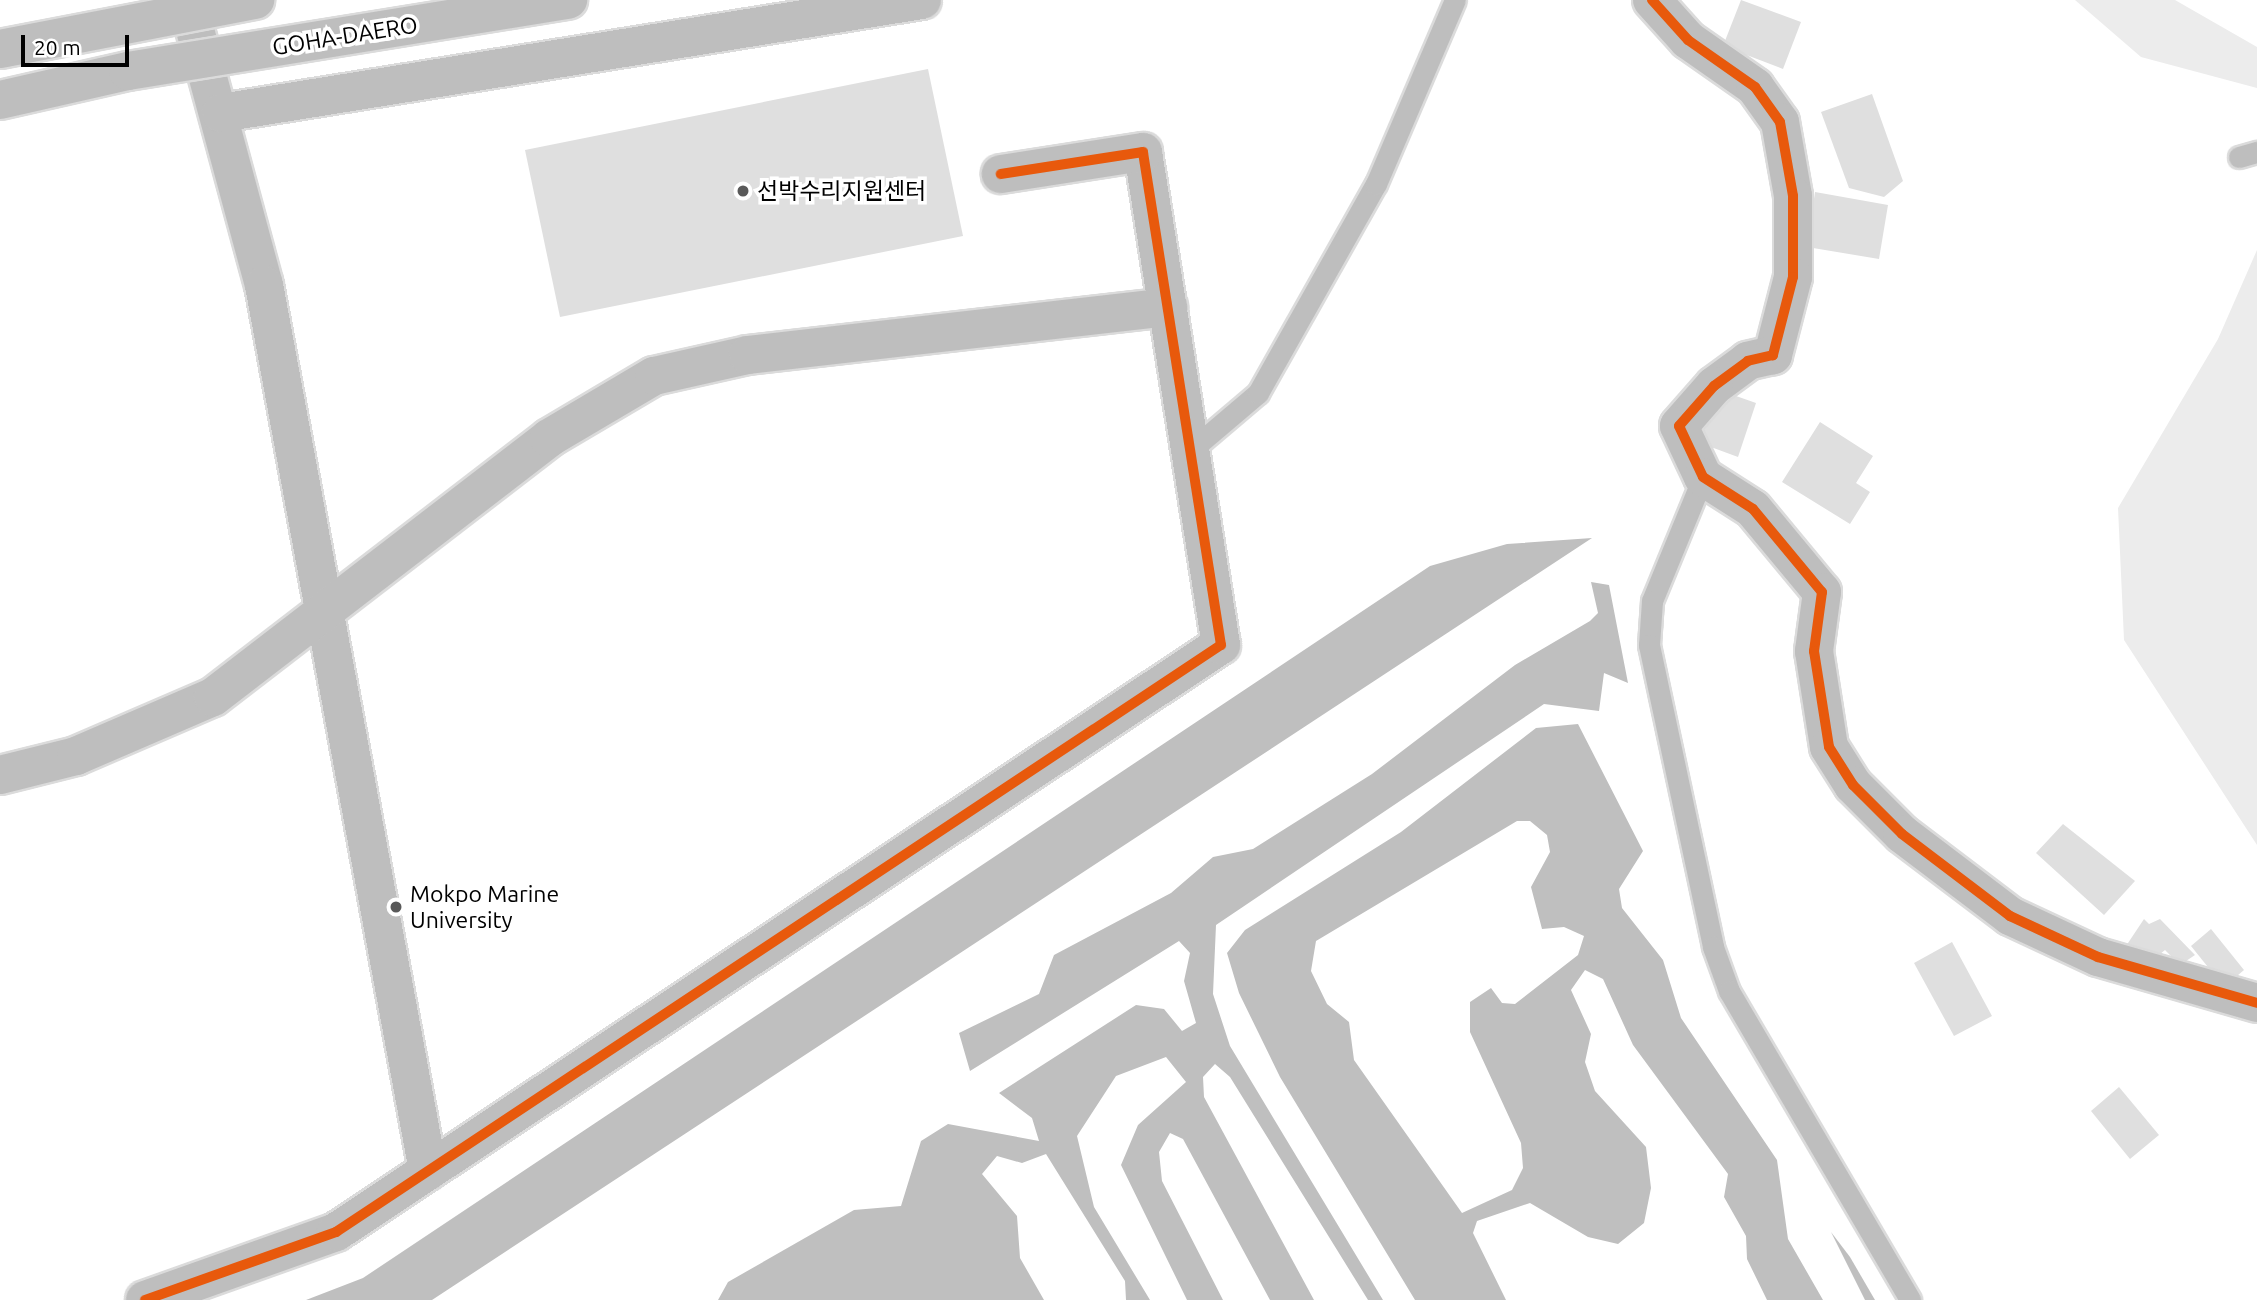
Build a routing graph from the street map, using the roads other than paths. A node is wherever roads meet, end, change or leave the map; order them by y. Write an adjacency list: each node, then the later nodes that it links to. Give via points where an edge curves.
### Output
1 (187, 0): 9 (street)
2 (255, 0): 7 (street, bridge)
3 (568, 0): 8 (street, GOHA-DAERO, bridge, via 128,71)
4 (922, 0): 9 (street)
5 (1455, 0): 12 (lane, via 1376,184 1258,393)
6 (1652, 0): 13 (street, via 1688,40 1762,96 1780,122 1793,196 1793,277 1773,355 1748,361 1714,386 1679,426)
7 (0, 49)
8 (0, 100)
9 (222, 113): 14 (street, via 264,285)
10 (1001, 174): 11 (street, via 1143,152)
11 (1168, 307): 12 (street); 14 (street, via 748,355 654,376 549,438)
12 (1191, 450): 17 (street, via 1221,645)
13 (1703, 477): 16 (street, via 1753,509 1822,592 1814,651 1829,747 1853,785 1902,834 2010,916 2064,944); 19 (lane, via 1652,601 1649,645 1713,947 1729,991)
14 (323, 612): 15 (street, via 213,697 76,756); 17 (street)
15 (0, 775)
16 (2257, 1003)
17 (428, 1171): 18 (street, via 336,1232)
18 (145, 1300)
19 (1910, 1300)

